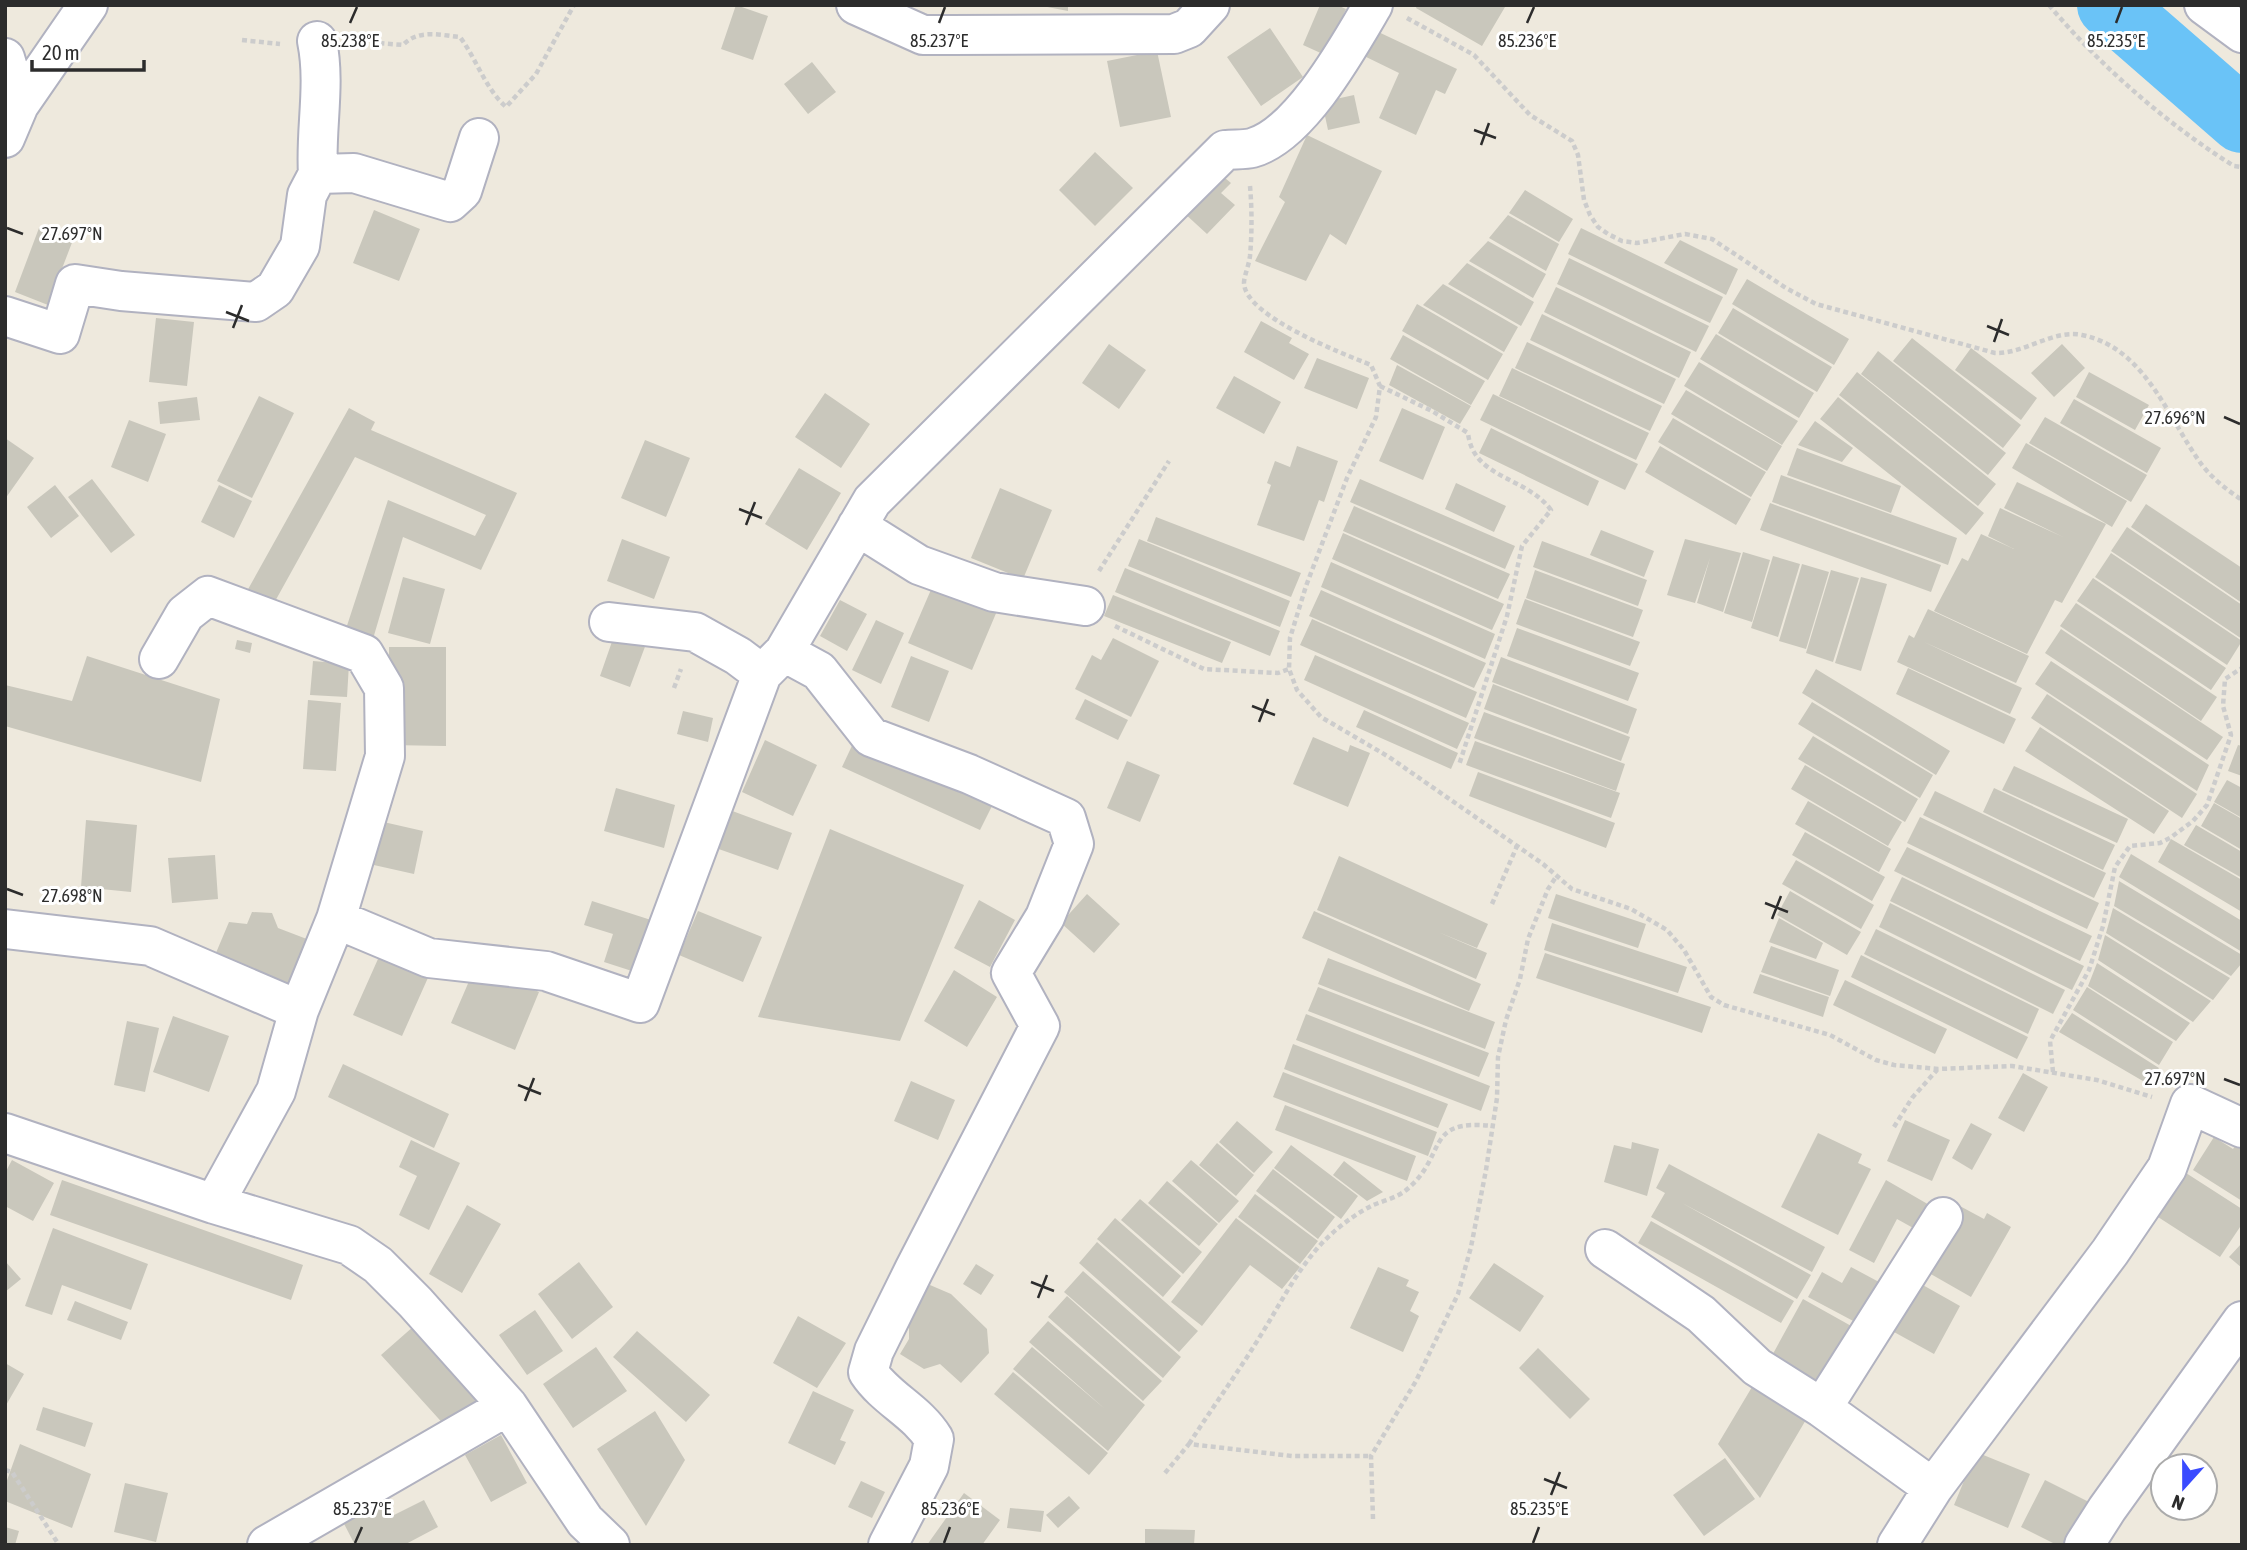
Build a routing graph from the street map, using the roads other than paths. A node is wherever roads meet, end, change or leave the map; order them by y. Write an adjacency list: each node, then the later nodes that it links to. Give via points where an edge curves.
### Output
1 (88, 5): 9 (street)
2 (856, 5): 3 (street, via 923,35 951,35 1174,34 1189,28)
3 (1210, 5)
4 (2204, 5): 6 (street)
5 (1384, 8): 13 (street, via 1303,110 1275,136 1252,148 1225,150 872,501)
6 (2242, 33)
7 (317, 41): 11 (street, via 322,66)
8 (5, 58): 9 (street)
9 (12, 122)
10 (479, 138): 11 (street, via 463,191 450,202 354,173)
11 (318, 174): 12 (street, via 307,195 300,246 275,289 256,302 75,284 60,334)
12 (5, 316)
13 (857, 526): 14 (street, via 919,565 982,588); 17 (street)
14 (1085, 607)
15 (609, 622): 17 (street, via 695,632 738,656)
16 (159, 659): 18 (street, via 185,614 208,596 364,654 384,688 385,756)
17 (773, 663): 18 (street, via 640,1003 546,971 429,958); 32 (street, via 818,671 871,737 1066,818 1074,844 1045,917 1010,973 1040,1026 914,1270 868,1372 878,1388 923,1422 934,1439 929,1466)
18 (336, 919): 20 (street)
19 (5, 929): 20 (street, via 150,946)
20 (299, 1010): 23 (street, via 276,1091)
21 (2242, 1128): 29 (street, via 2190,1104 2167,1168 2110,1252)
22 (5, 1133): 23 (street)
23 (214, 1204): 27 (street, via 349,1245 415,1302)
24 (1943, 1217): 28 (street)
25 (1605, 1249): 28 (street, via 1701,1314 1757,1367)
26 (2242, 1321): 34 (street)
27 (508, 1406): 30 (street); 31 (street, via 585,1521)
28 (1822, 1408): 29 (street)
29 (1933, 1488): 33 (street)
30 (267, 1545)
31 (610, 1545)
32 (888, 1545)
33 (1897, 1545)
34 (2084, 1545)

